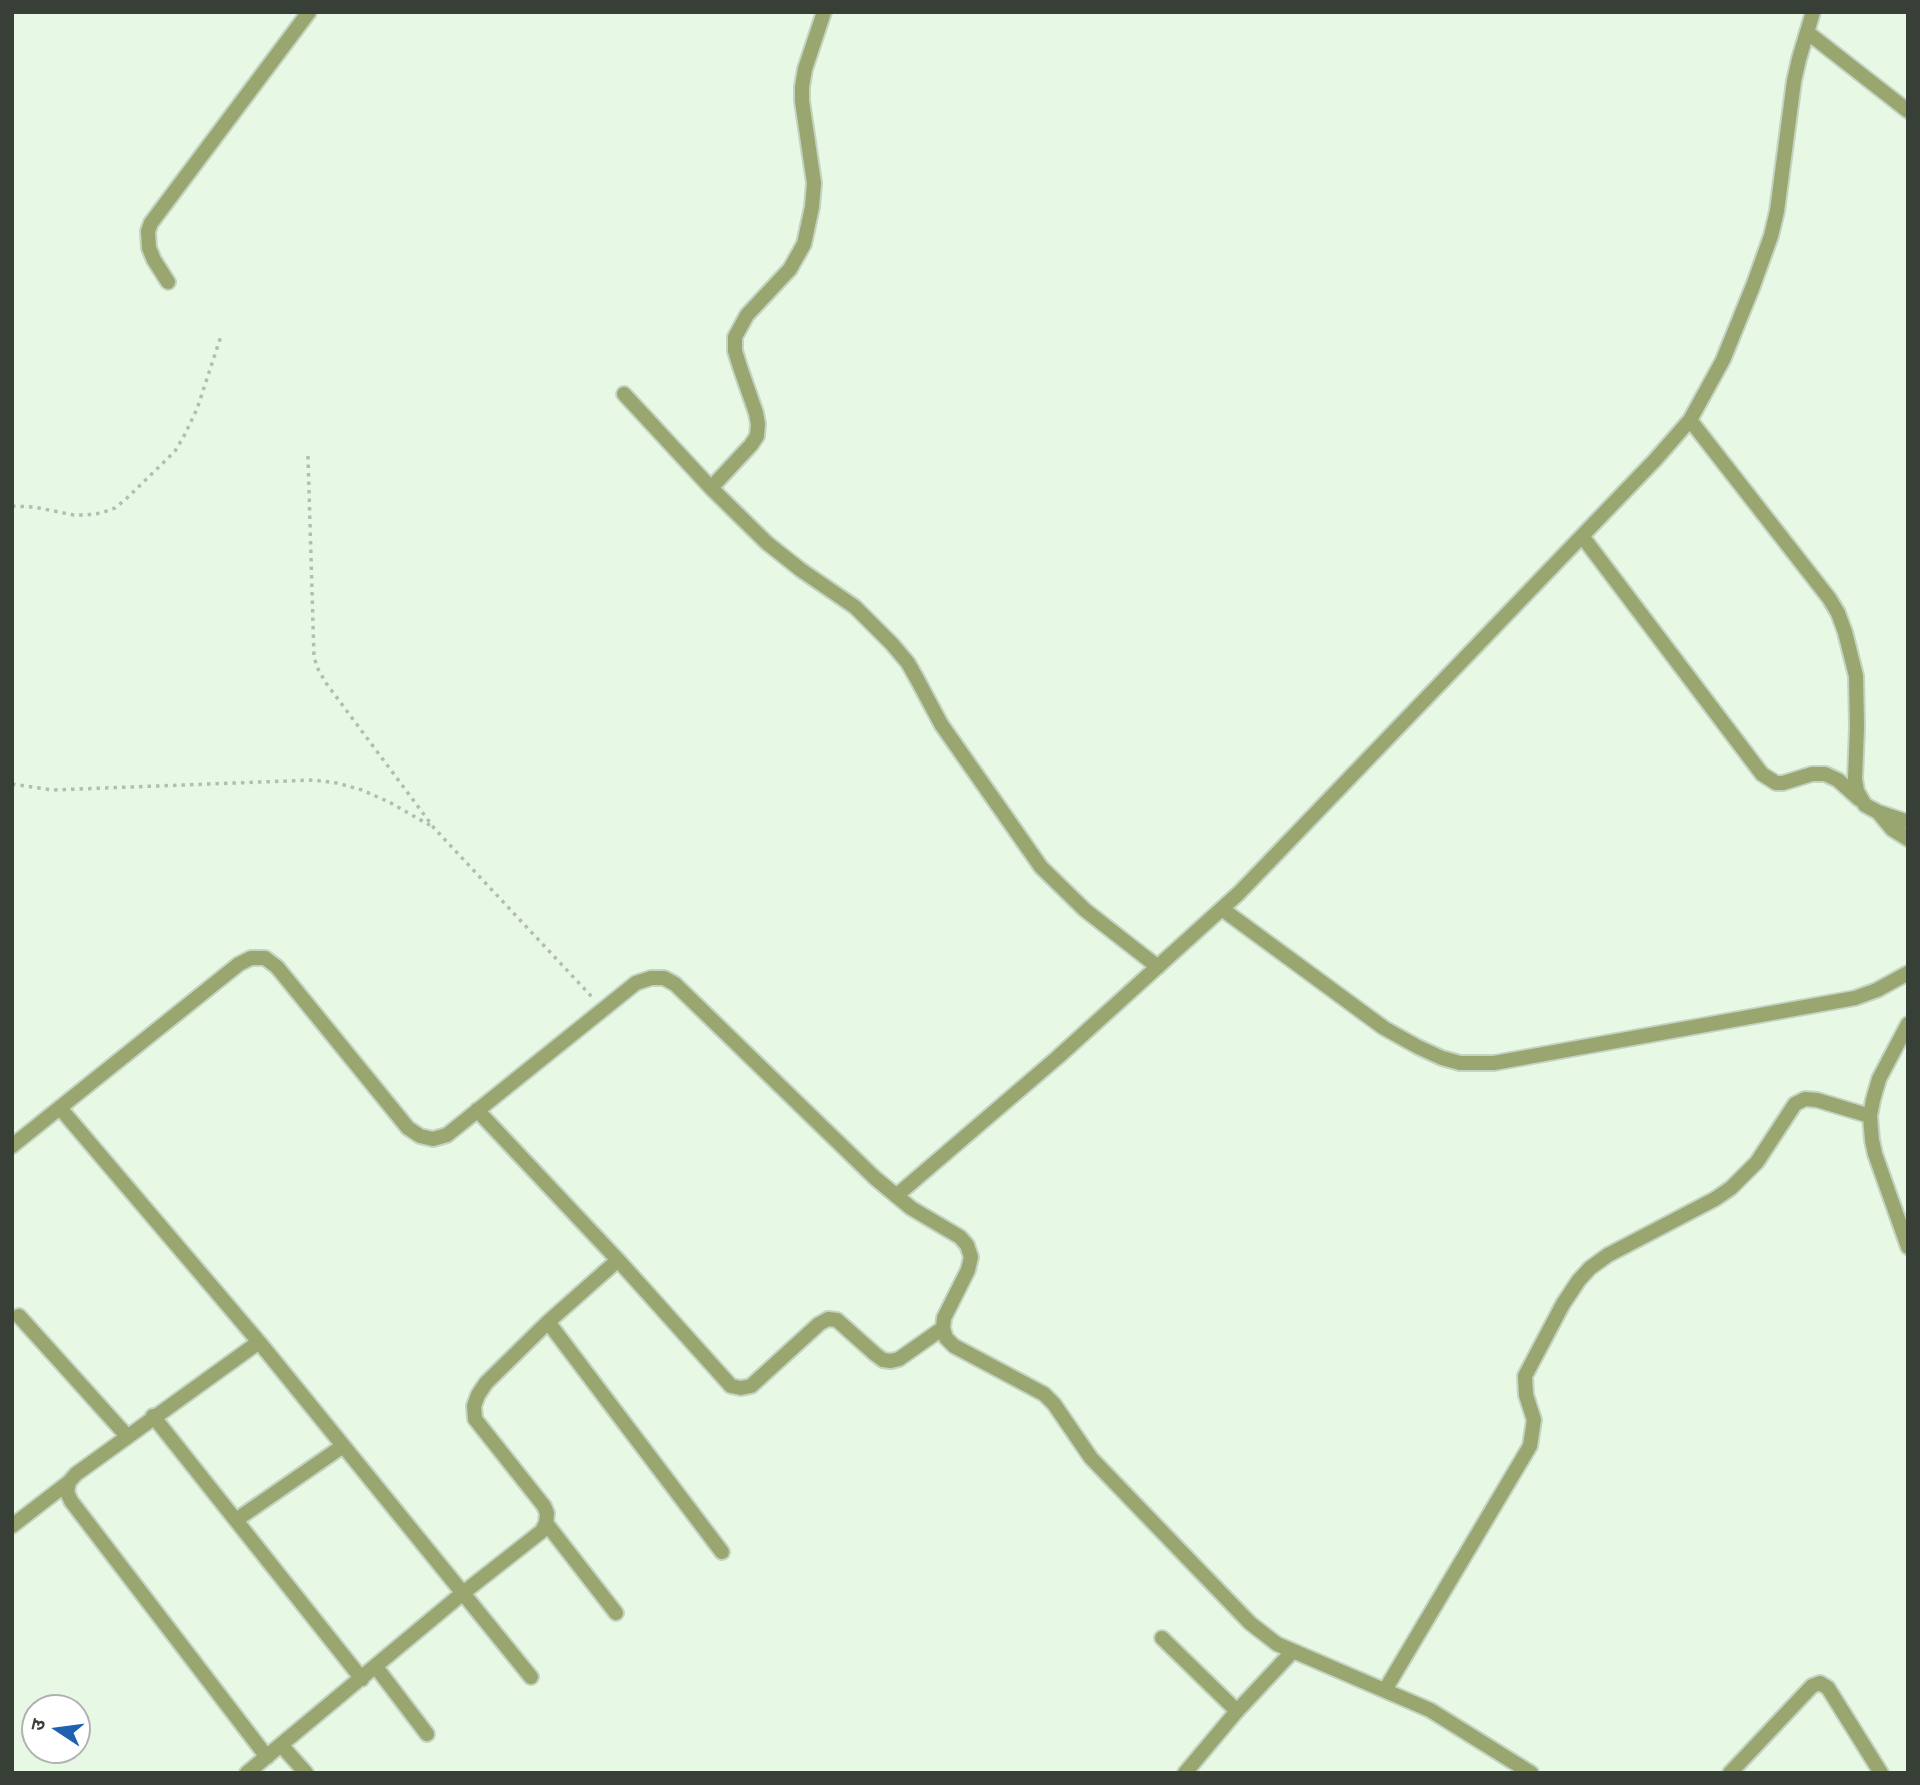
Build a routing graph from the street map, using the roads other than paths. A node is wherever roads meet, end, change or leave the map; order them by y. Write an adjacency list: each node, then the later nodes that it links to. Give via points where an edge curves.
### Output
1 (309, 12): 6 (street, via 151,223 149,248)
2 (824, 12): 9 (street, via 802,87 814,183 804,244 790,269 747,315 735,337 735,351 758,424 757,436)
3 (1813, 12): 4 (street)
4 (1807, 32): 5 (street); 8 (street, via 1794,80 1771,236 1723,360)
5 (1908, 111)
6 (168, 282)
7 (624, 394): 9 (street)
8 (1690, 420): 10 (street); 11 (street, via 1838,613 1856,676 1855,779 1860,798)
9 (711, 488): 15 (street, via 767,543 855,607 892,645 1041,867 1085,910)
10 (1582, 536): 11 (street, via 1762,774 1776,783 1825,774); 14 (street)
11 (1872, 809): 12 (street); 13 (street)
12 (1908, 822)
13 (1908, 839)
14 (1222, 909): 15 (street); 16 (street, via 1384,1028 1460,1063 1494,1063 1855,998)
15 (1158, 967): 22 (street)
16 (1908, 973)
17 (1908, 1024): 20 (street, via 1879,1079)
18 (60, 1108): 19 (street, via 239,964 265,958 408,1128 433,1139 447,1135); 21 (street); 28 (street)
19 (477, 1110): 22 (street, via 636,983 664,978); 24 (street)
20 (1870, 1116): 23 (street, via 1875,1154); 44 (street, via 1817,1100 1795,1104 1757,1162 1731,1188 1608,1255 1579,1280 1525,1376 1534,1420 1530,1446)
21 (12, 1146)
22 (896, 1196): 27 (street, via 967,1245 971,1257 968,1270)
23 (1908, 1247)
24 (618, 1260): 26 (street); 27 (street, via 731,1386 751,1386 828,1319 837,1320 883,1360 891,1361)
25 (19, 1317): 30 (street)
26 (548, 1322): 34 (street, via 486,1383 474,1406 475,1419 544,1506); 36 (street)
27 (943, 1328): 40 (street, via 954,1346 1044,1394 1121,1491 1250,1623)
28 (259, 1342): 29 (street); 31 (street)
29 (153, 1416): 30 (street); 33 (street)
30 (127, 1436): 32 (street)
31 (343, 1446): 33 (street); 37 (street)
32 (69, 1482): 35 (street); 48 (street, via 71,1501)
33 (236, 1520): 43 (street)
34 (546, 1523): 37 (street, via 542,1531); 38 (street)
35 (12, 1525)
36 (722, 1552)
37 (463, 1593): 41 (street); 42 (street)
38 (616, 1613)
39 (1162, 1638): 45 (street)
40 (1293, 1651): 44 (street); 45 (street)
41 (376, 1667): 43 (street); 46 (street)
42 (531, 1677)
43 (362, 1679): 47 (street)
44 (1385, 1690): 52 (street, via 1451,1722)
45 (1237, 1711): 51 (street)
46 (427, 1734)
47 (281, 1745): 48 (street); 50 (street)
48 (267, 1757): 49 (street)
49 (247, 1773)
50 (306, 1773)
51 (1185, 1773)
52 (1531, 1773)
53 (1730, 1773): 54 (street, via 1812,1686 1820,1683 1828,1688)
54 (1881, 1773)

